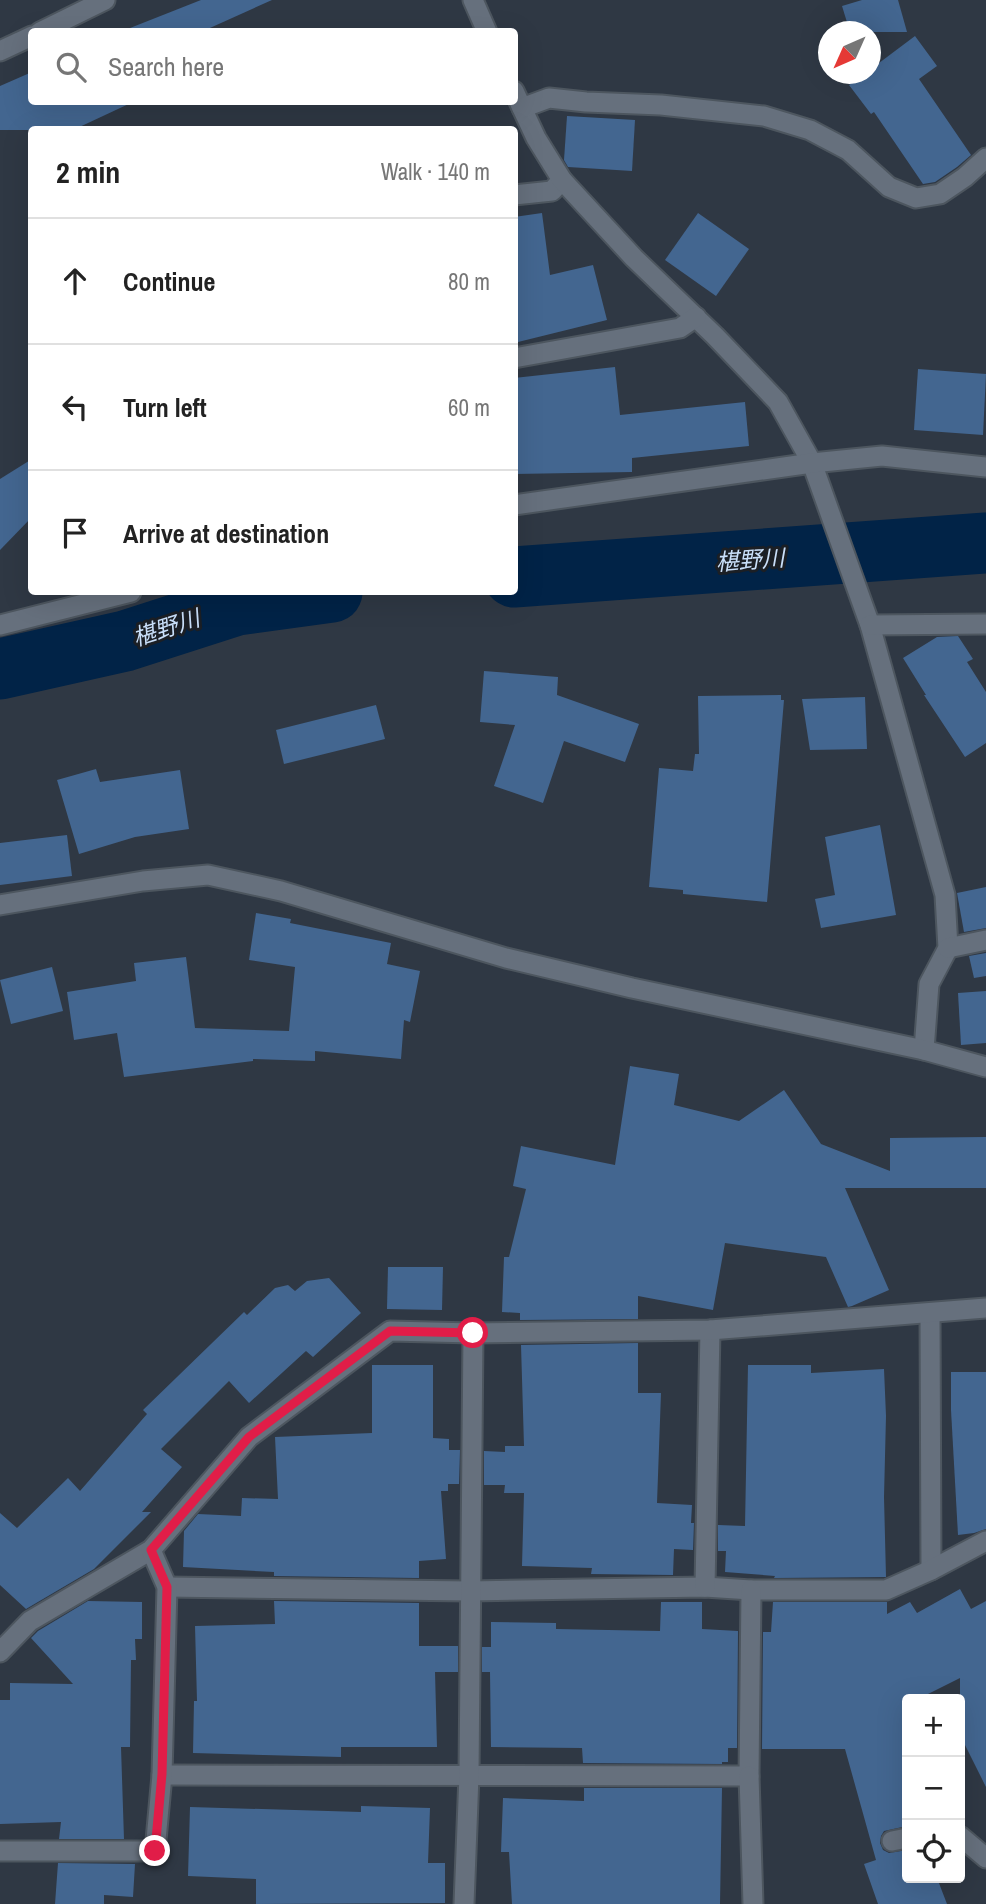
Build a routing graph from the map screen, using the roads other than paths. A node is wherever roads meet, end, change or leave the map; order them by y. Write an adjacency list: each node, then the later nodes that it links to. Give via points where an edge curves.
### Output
1 (105, 0): 3 (street)
2 (473, 0): 4 (street)
3 (48, 28)
4 (485, 28)
5 (28, 38): 6 (street)
6 (0, 51)
7 (519, 99): 8 (street, via 661,105 764,116 810,130 848,150 889,187 916,198 940,194); 9 (street)
8 (986, 158)
9 (562, 180): 10 (street, via 552,191); 11 (street)
10 (518, 195)
11 (696, 317): 12 (street, via 680,328); 13 (street, via 778,402)
12 (518, 357)
13 (812, 463): 14 (street, via 882,456); 15 (street); 17 (street)
14 (986, 467)
15 (518, 504)
16 (119, 595): 19 (street)
17 (868, 618): 18 (street); 22 (street, via 945,895)
18 (986, 624)
19 (0, 625)
20 (0, 905): 23 (street, via 208,875 281,891 519,961)
21 (986, 940): 22 (street)
22 (948, 948): 23 (street, via 929,984)
23 (924, 1051): 24 (street)
24 (986, 1066)
25 (986, 1308): 26 (street)
26 (930, 1313): 27 (street); 31 (street)
27 (710, 1330): 28 (street); 33 (street)
28 (473, 1333): 30 (street, via 390,1331 249,1437); 35 (street)
29 (986, 1541): 31 (street)
30 (151, 1550): 32 (street); 36 (street, via 30,1621)
31 (932, 1570): 34 (street, via 886,1590)
32 (167, 1587): 35 (street); 37 (street)
33 (705, 1587): 34 (street); 35 (street)
34 (751, 1590): 39 (street)
35 (470, 1591): 38 (street)
36 (0, 1652)
37 (162, 1774): 38 (street); 41 (street, via 155,1851)
38 (469, 1775): 39 (street); 43 (street)
39 (749, 1776): 44 (street)
40 (965, 1840): 42 (street)
41 (0, 1851)
42 (986, 1858)
43 (464, 1904)
44 (753, 1904)

